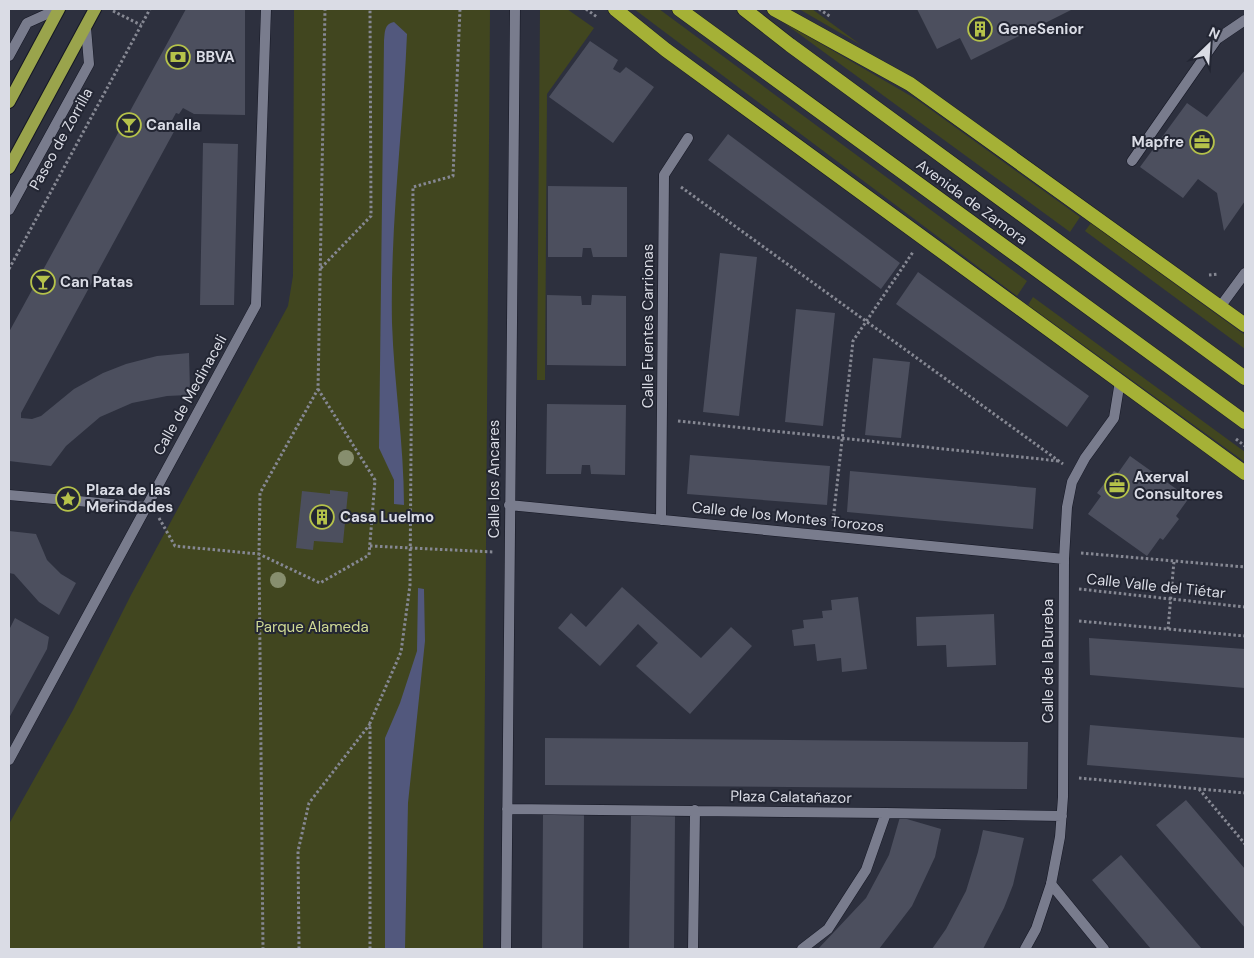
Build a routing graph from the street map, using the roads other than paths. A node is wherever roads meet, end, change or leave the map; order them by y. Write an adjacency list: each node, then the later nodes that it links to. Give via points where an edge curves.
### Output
1 (58, 9): 11 (street, via 26,23); 12 (main road)
2 (95, 9): 10 (main road)
3 (266, 9): 26 (street, Calle de Medinaceli, via 256,305)
4 (515, 9): 25 (street, Calle los Ancares)
5 (615, 9): 21 (highway, via 666,50)
6 (679, 9): 22 (highway, Avenida de Zamora)
7 (744, 9): 20 (highway, Avenida de Zamora)
8 (774, 9): 18 (highway, via 910,84)
9 (1245, 20): 14 (street, via 1217,39)
10 (86, 28): 15 (main road); 16 (street, Paseo de Zorrilla, via 89,64)
11 (9, 56)
12 (9, 102)
13 (688, 138): 27 (street, Calle Fuentes Carrionas, via 664,175)
14 (1132, 161)
15 (9, 168)
16 (9, 210)
17 (1245, 274): 18 (street)
18 (1220, 306): 19 (highway)
19 (1245, 325)
20 (1245, 378)
21 (1120, 381): 23 (highway); 28 (street, Calle de la Bureba, via 1114,418 1077,474 1067,507)
22 (1245, 422)
23 (1245, 473)
24 (9, 494): 26 (street)
25 (509, 506): 27 (street, Calle de los Montes Torozos); 30 (street, Calle los Ancares)
26 (146, 507): 29 (street, Calle de Medinaceli)
27 (662, 520): 28 (street, Calle de los Montes Torozos)
28 (1064, 555): 33 (street, Calle de la Bureba)
29 (9, 760)
30 (507, 809): 31 (street, Plaza Calatañazor); 35 (street, Calle los Ancares)
31 (696, 810): 32 (street, Plaza Calatañazor); 36 (street)
32 (886, 813): 33 (street, Plaza Calatañazor); 37 (street, via 866,870 828,929)
33 (1062, 816): 34 (street, Calle de la Bureba)
34 (1050, 884): 38 (street, Calle de la Bureba, via 1036,929); 39 (street)
35 (506, 949)
36 (693, 949)
37 (802, 949)
38 (1025, 949)
39 (1104, 949)

